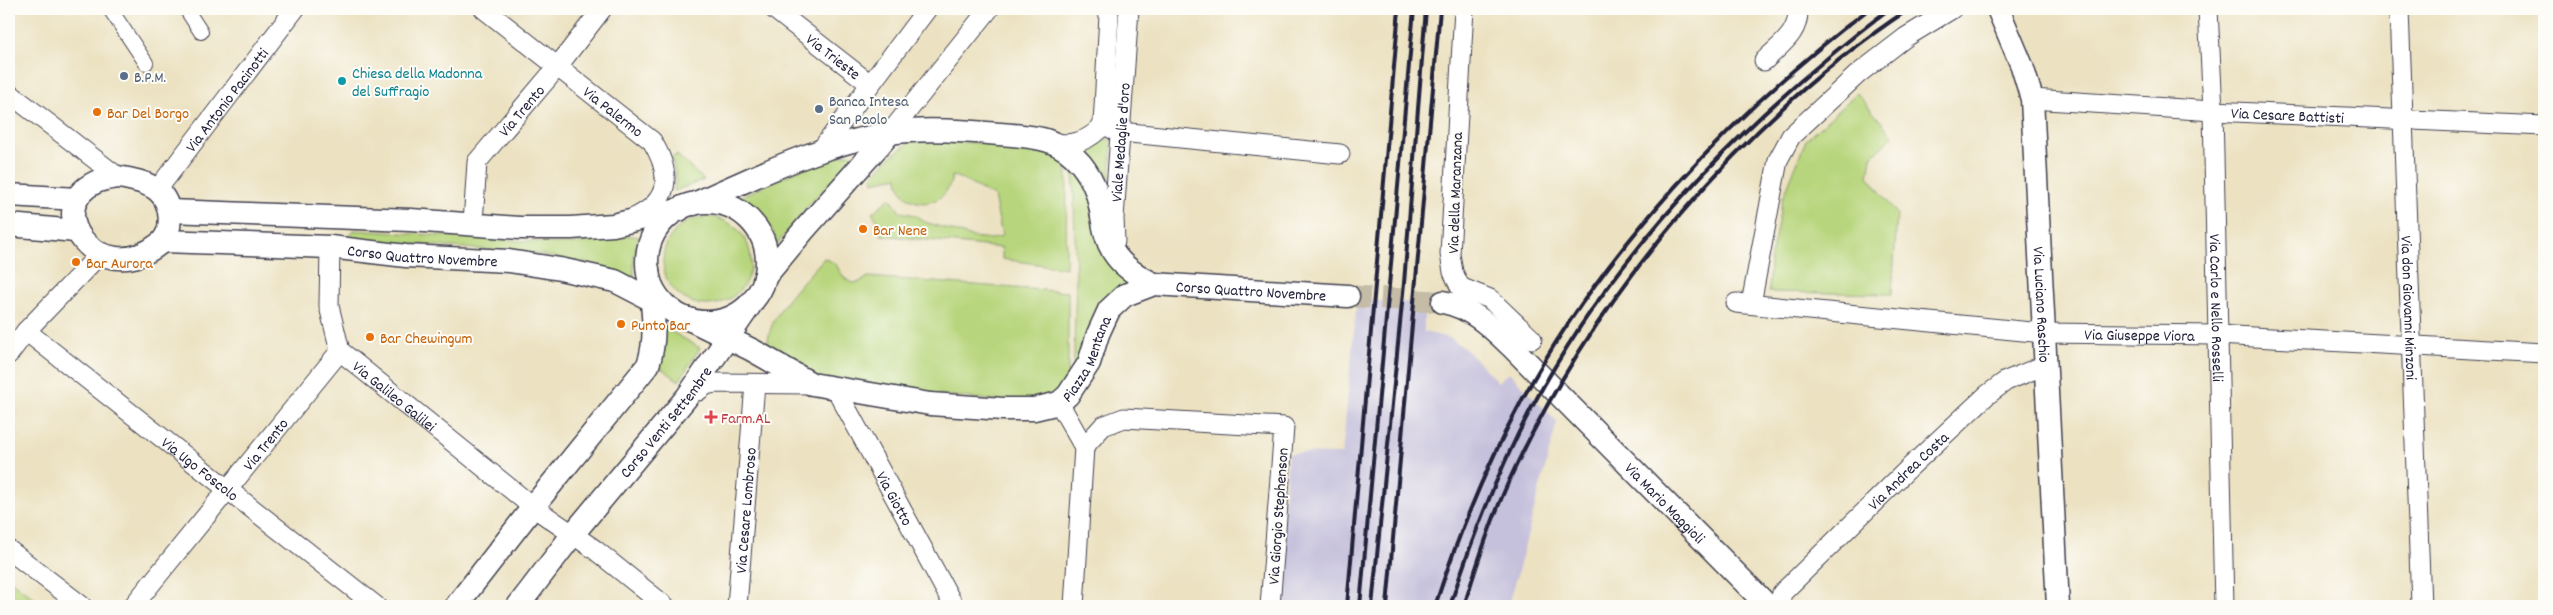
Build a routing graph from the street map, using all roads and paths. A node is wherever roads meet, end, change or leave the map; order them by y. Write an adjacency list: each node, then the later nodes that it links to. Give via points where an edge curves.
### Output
1 (110, 9): 19 (street)
2 (186, 9): 17 (street)
3 (295, 9): 34 (street, Via Antonio Pacinotti)
4 (484, 9): 20 (street, Via Palermo)
5 (602, 9): 20 (street, Via Trento)
6 (774, 9): 21 (street, Via Trieste)
7 (927, 9): 21 (street)
8 (989, 9): 29 (street)
9 (1107, 9): 26 (street, Viale Medaglie d'oro)
10 (1130, 9): 28 (street, Viale Medaglie d'oro)
11 (1464, 9): 59 (street, Via della Maranzana, via 1450,254 1453,272 1460,287 1490,299)
12 (1798, 9): 18 (street, via 1794,31)
13 (1952, 9): 56 (street, Via Giuseppe Viora, via 1906,37 1858,74 1791,136 1778,160 1744,304)
14 (1998, 9): 23 (street, Via Luciano Raschio)
15 (2208, 9): 24 (street, Via Carlo e Nello Rosselli)
16 (2399, 9): 25 (street, Via don Giovanni Minzoni)
17 (201, 32)
18 (1764, 61)
19 (146, 64)
20 (558, 66): 39 (street, Via Trento, via 476,162); 41 (street, Via Palermo, via 652,141 664,166 665,182 659,200 640,215)
21 (870, 84): 31 (street)
22 (9, 93): 33 (street)
23 (2032, 99): 24 (street, Via Cesare Battisti); 56 (street, Via Luciano Raschio)
24 (2213, 111): 25 (street, Via Cesare Battisti); 57 (street, Via Carlo e Nello Rosselli)
25 (2403, 119): 27 (street, Via Cesare Battisti); 60 (street, Via don Giovanni Minzoni)
26 (1103, 125): 28 (street); 30 (street, Viale Medaglie d'oro, via 1082,141)
27 (2544, 126)
28 (1120, 132): 32 (street); 47 (street, Viale Medaglie d'oro, via 1114,232 1118,256)
29 (890, 133): 30 (street, via 968,131 1035,137); 31 (street); 48 (street)
30 (1057, 143): 47 (street, via 1087,173 1098,197 1102,225 1112,252)
31 (822, 150): 37 (street)
32 (1340, 154)
33 (118, 177): 34 (street, via 141,182); 36 (street, via 95,182)
34 (157, 190): 38 (street)
35 (9, 195): 36 (street)
36 (77, 199): 42 (street, via 72,212)
37 (687, 207): 41 (street, Corso Quattro Novembre); 46 (street, via 665,219 653,237); 48 (street, via 711,203 727,206 750,221 765,247)
38 (170, 211): 39 (street, Corso Quattro Novembre); 43 (street, via 170,225)
39 (473, 223): 41 (street, Corso Quattro Novembre, via 520,228)
40 (9, 225): 42 (street)
41 (613, 225)
42 (76, 231): 45 (street, via 86,246)
43 (163, 241): 44 (street, Corso Quattro Novembre); 45 (street, via 134,258)
44 (330, 247): 51 (street, Corso Quattro Novembre, via 560,268 615,281); 61 (street, Via Galileo Galilei, via 329,306)
45 (100, 254): 55 (street)
46 (648, 269): 51 (street); 54 (street, via 657,295)
47 (1130, 271): 49 (street)
48 (765, 277): 53 (street)
49 (1154, 284): 50 (street, Corso Quattro Novembre); 69 (street, Piazza Mentana, via 1125,295 1110,310 1089,363 1076,386)
50 (1348, 296)
51 (651, 301): 54 (street, Corso Quattro Novembre); 72 (street, via 654,338 648,365)
52 (1443, 302): 75 (street, Via Mario Maggioli, via 1469,311 1490,327)
53 (751, 304): 54 (street, via 725,320 707,322); 58 (street, Corso Venti Settembre)
54 (681, 315): 58 (street, Piazza Mentana)
55 (26, 331): 63 (street); 71 (street, Via Ugo Foscolo)
56 (2043, 333): 57 (street, Via Giuseppe Viora); 64 (street, Via Luciano Raschio)
57 (2217, 335): 60 (street, Via Giuseppe Viora); 87 (street, Via Carlo e Nello Rosselli)
58 (727, 338): 66 (street, Piazza Mentana); 67 (street, Corso Venti Settembre)
59 (1532, 339)
60 (2411, 346): 62 (street, Via Giuseppe Viora); 88 (street, Via don Giovanni Minzoni)
61 (340, 351): 71 (street, Via Trento); 72 (street, Via Galileo Galilei)
62 (2544, 353)
63 (9, 354)
64 (2045, 365): 75 (street, Via Andrea Costa, via 2006,381 1987,395 1908,468); 86 (street, Via Luciano Raschio)
65 (756, 384): 66 (street, Piazza Mentana); 67 (street, Piazza Mentana, via 712,383 698,391); 82 (street, Via Cesare Lombroso)
66 (812, 384): 68 (street, Piazza Mentana)
67 (693, 389): 73 (street, Corso Venti Settembre)
68 (836, 389): 69 (street, Piazza Mentana, via 930,404 1003,409 1034,409); 83 (street, Via Giotto)
69 (1059, 403): 70 (street)
70 (1084, 446): 84 (street); 85 (street, Via Giorgio Stephenson, via 1103,426 1124,418 1284,427)
71 (229, 489): 77 (street, Via Trento); 78 (street, Via Ugo Foscolo)
72 (533, 507): 73 (street); 79 (street)
73 (573, 534): 80 (street, Corso Venti Settembre); 81 (street)
74 (9, 550): 76 (street)
75 (1776, 602)
76 (82, 606)
77 (133, 606)
78 (376, 606)
79 (456, 606)
80 (518, 606)
81 (665, 606)
82 (737, 606)
83 (954, 606)
84 (1074, 606)
85 (1270, 606)
86 (2058, 606)
87 (2224, 606)
88 (2421, 606)

